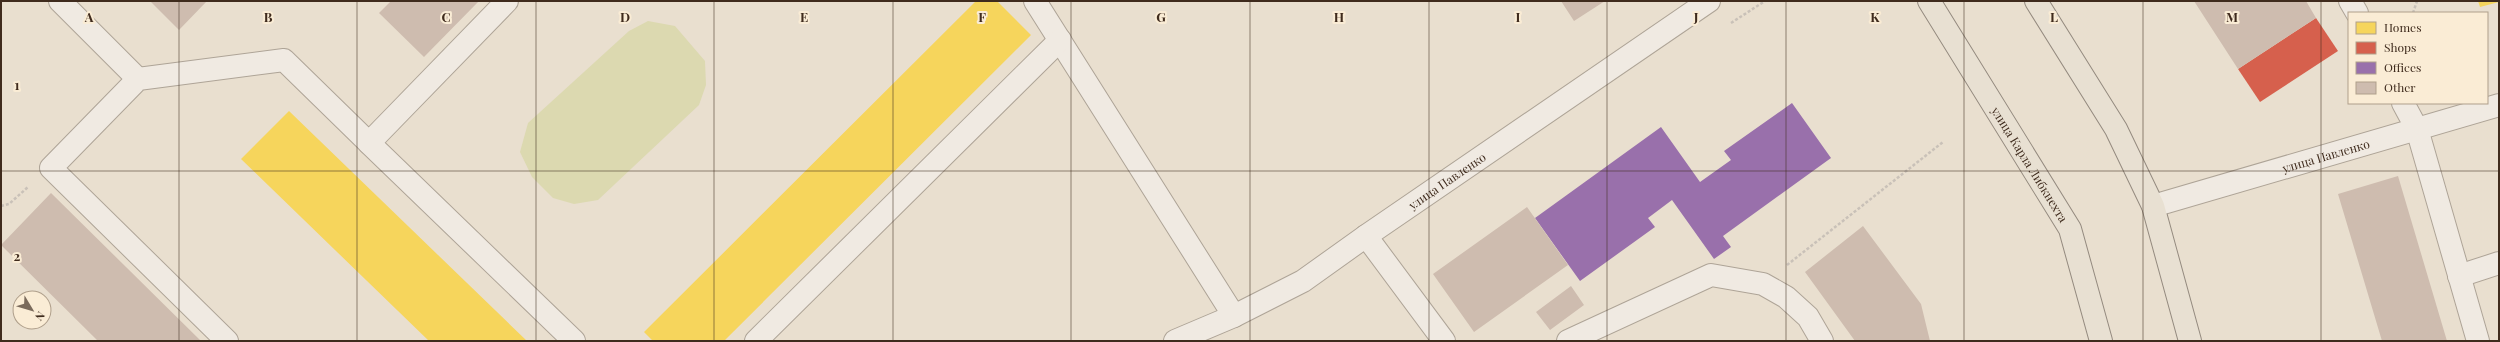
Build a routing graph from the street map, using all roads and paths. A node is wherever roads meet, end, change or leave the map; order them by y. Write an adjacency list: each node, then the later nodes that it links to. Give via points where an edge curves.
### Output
1 (60, 1): 12 (street)
2 (507, 1): 16 (street)
3 (1035, 1): 11 (street)
4 (1709, 1): 19 (street, улица Павленко)
5 (1929, 1): 31 (main road, улица Карла Либкнехта, via 2070,229)
6 (2036, 1): 18 (main road, via 2116,130)
7 (2350, 1): 9 (street)
8 (2417, 1): 10 (path)
9 (2356, 12)
10 (2413, 12)
11 (1060, 40): 23 (street); 26 (street)
12 (138, 78): 16 (street, via 284,60); 24 (street, via 51,168)
13 (2497, 103): 15 (street, улица Павленко)
14 (2404, 104): 15 (street)
15 (2417, 129): 18 (street, улица Павленко); 21 (street)
16 (369, 142): 25 (street)
17 (1943, 142): 22 (path)
18 (2153, 206): 32 (main road)
19 (1366, 236): 23 (street, улица Павленко, via 1303,281); 28 (street)
20 (2499, 263): 21 (street)
21 (2459, 276): 33 (street)
22 (1763, 284): 29 (street, via 1711,275); 30 (street, via 1786,297 1808,317)
23 (1234, 316): 27 (street, улица Павленко)
24 (227, 341)
25 (574, 341)
26 (756, 341)
27 (1175, 341)
28 (1444, 341)
29 (1568, 341)
30 (1822, 341)
31 (2101, 341)
32 (2190, 341)
33 (2478, 341)

